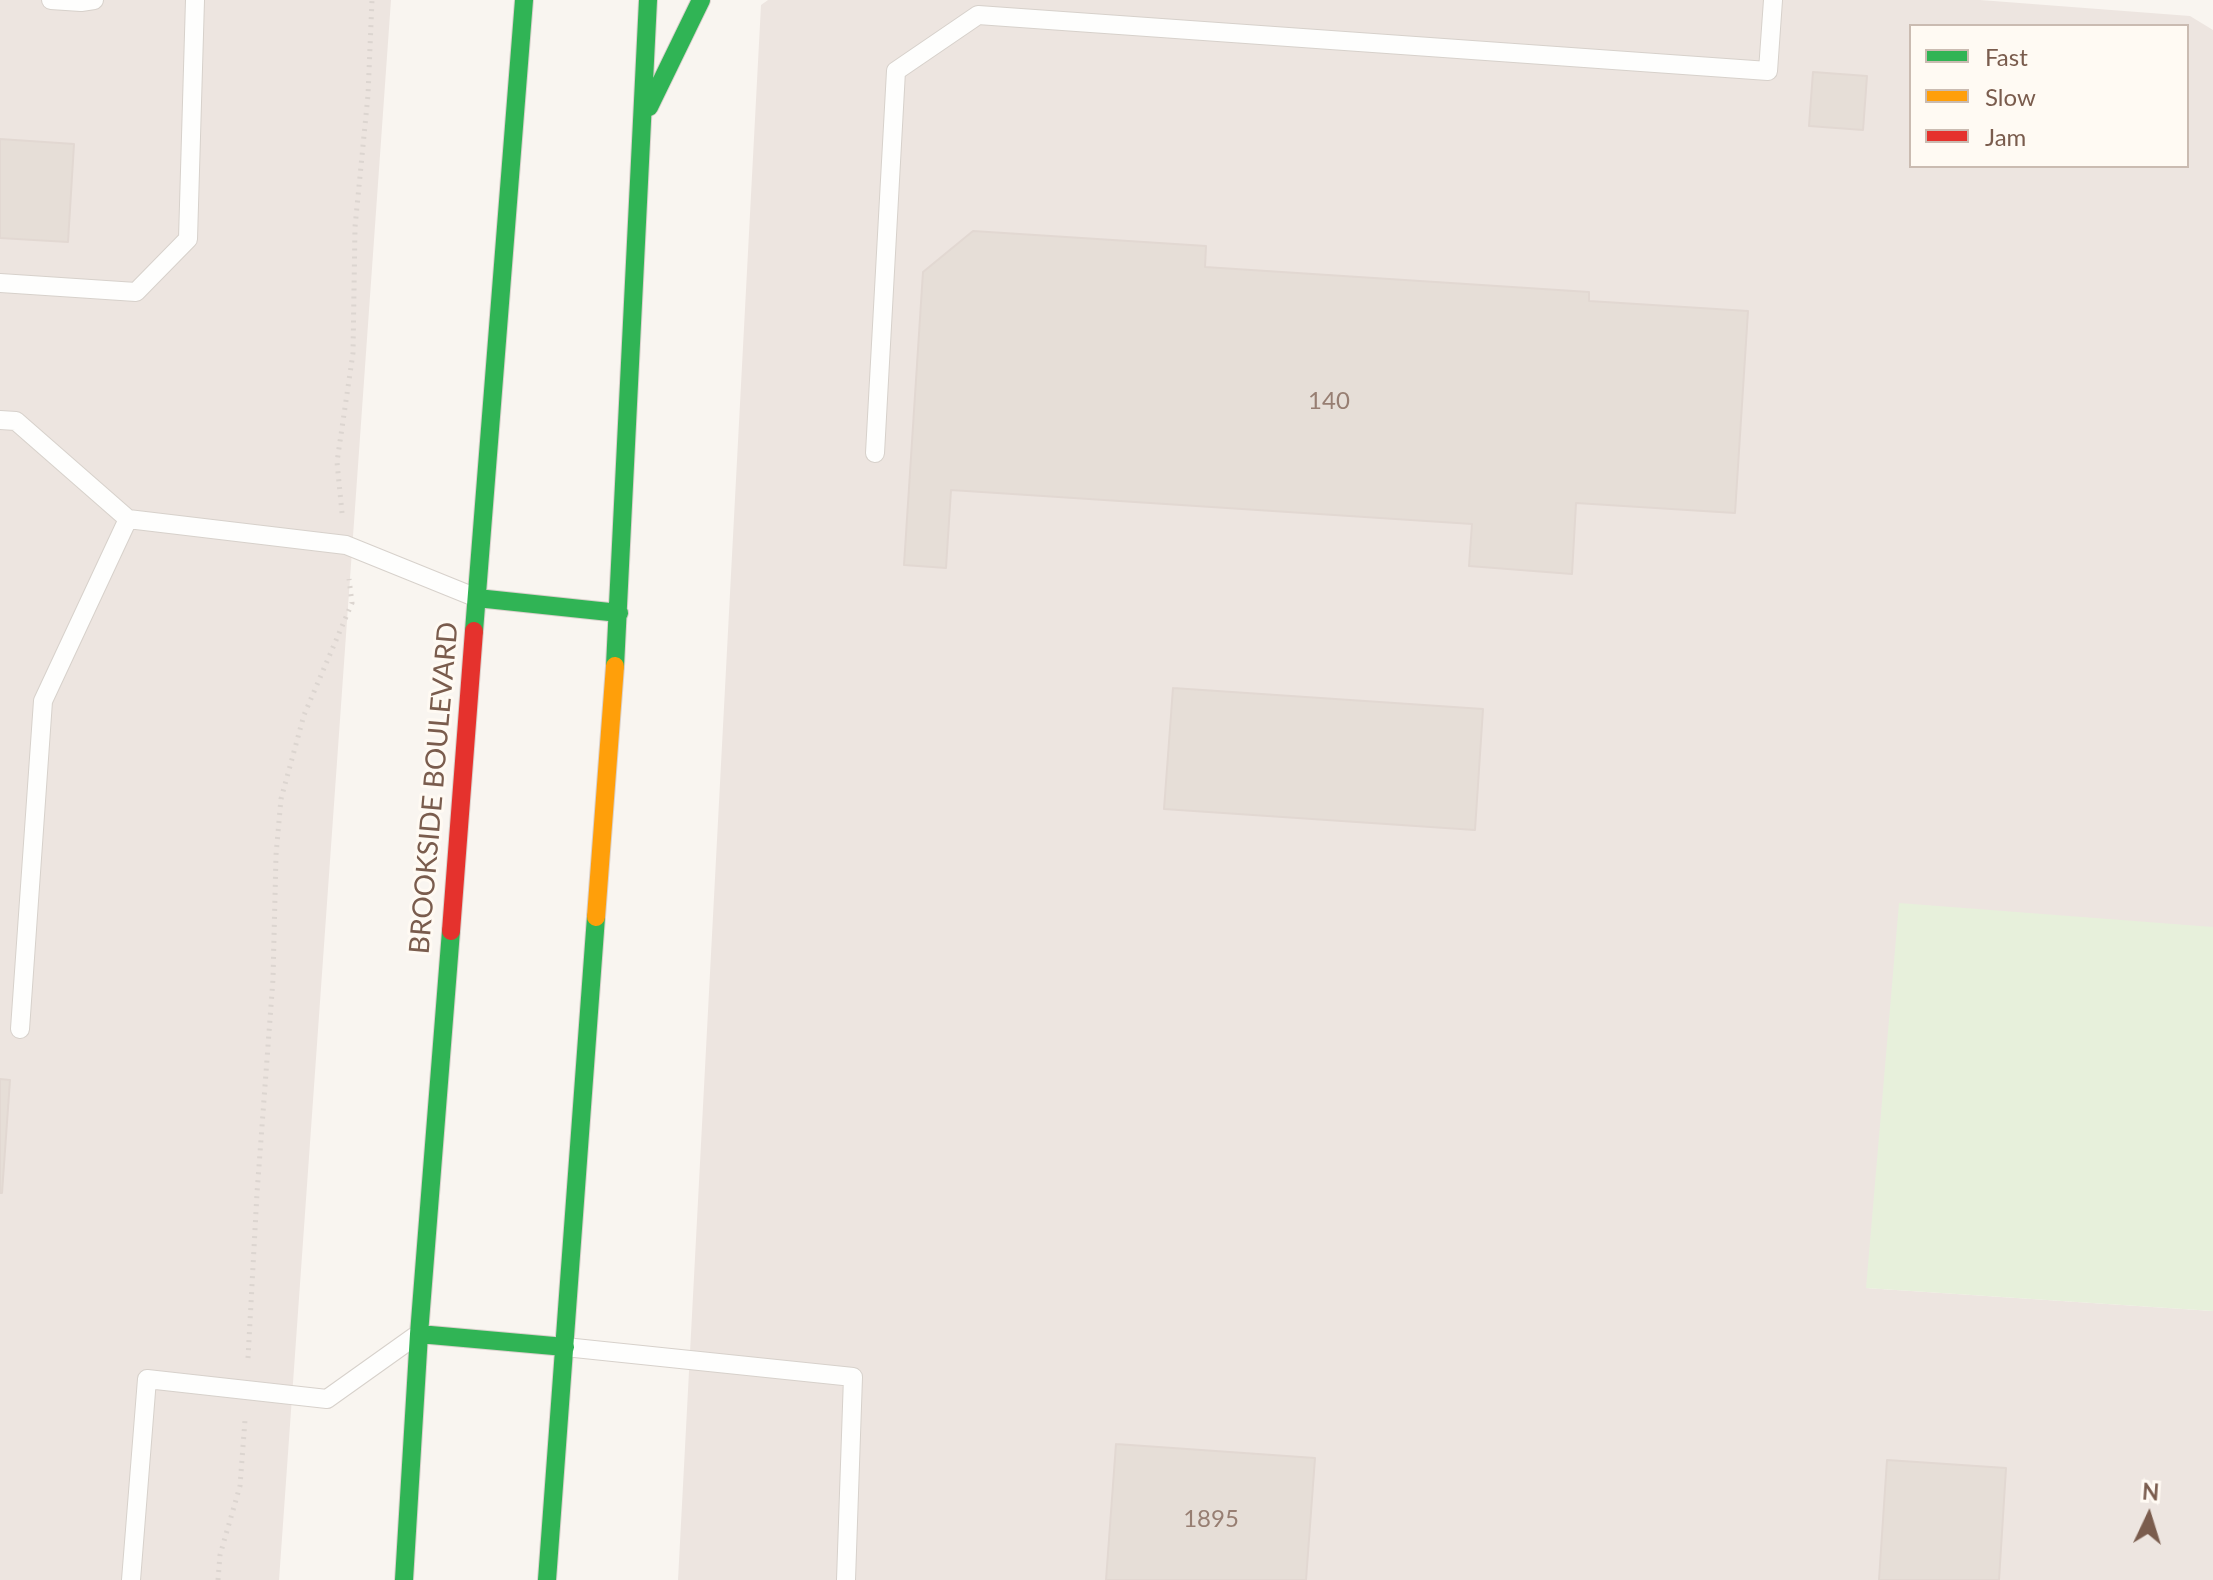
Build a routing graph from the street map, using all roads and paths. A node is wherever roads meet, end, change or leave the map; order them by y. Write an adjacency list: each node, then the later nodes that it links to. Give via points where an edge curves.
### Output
1 (51, 0): 2 (lane)
2 (94, 0)
3 (195, 0): 10 (lane, via 188,239 136,292)
4 (372, 0): 14 (path, via 355,227 353,353 337,462)
5 (524, 0): 15 (main road, BROOKSIDE BOULEVARD)
6 (648, 0): 9 (main road)
7 (701, 0): 9 (main road)
8 (1773, 0): 12 (lane, via 1768,71 978,15 896,71)
9 (640, 127): 16 (main road)
10 (0, 283)
11 (0, 420): 13 (lane, via 16,421)
12 (875, 453)
13 (128, 519): 14 (lane); 17 (lane, via 43,701)
14 (346, 545): 15 (lane); 20 (path, via 352,603 304,715 281,799)
15 (477, 598): 16 (main road); 18 (main road, BROOKSIDE BOULEVARD)
16 (619, 613): 19 (main road)
17 (20, 1029)
18 (419, 1334): 19 (main road); 20 (lane, via 327,1399); 23 (main road, BROOKSIDE BOULEVARD)
19 (565, 1347): 24 (main road); 25 (lane, via 853,1377)
20 (247, 1390): 21 (lane, via 147,1379); 22 (path, via 240,1486)
21 (131, 1580)
22 (218, 1580)
23 (404, 1580)
24 (547, 1580)
25 (846, 1580)

